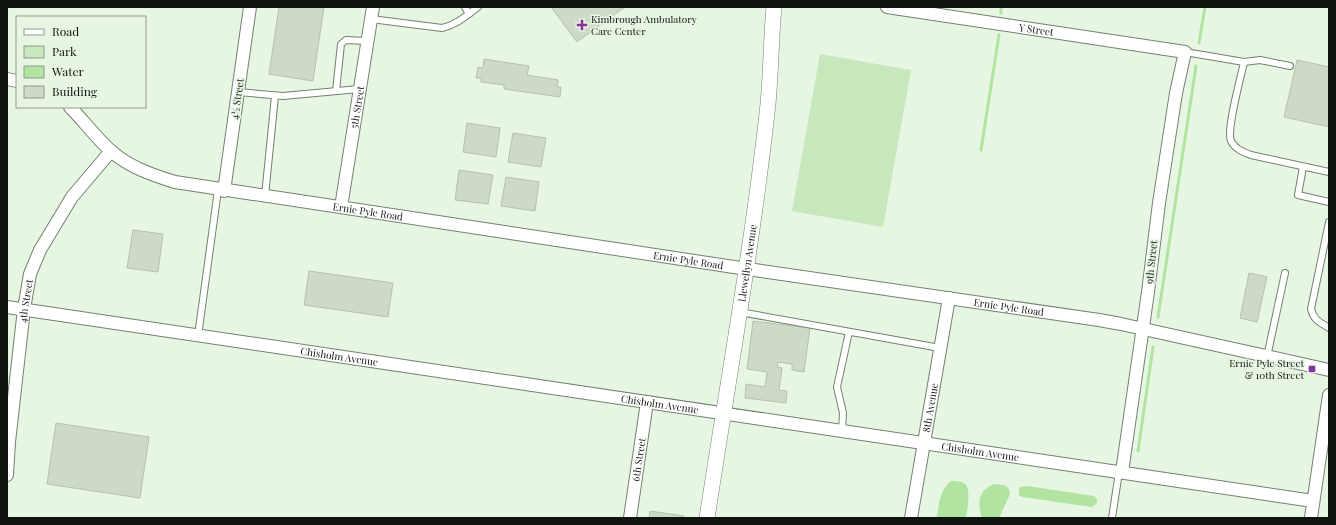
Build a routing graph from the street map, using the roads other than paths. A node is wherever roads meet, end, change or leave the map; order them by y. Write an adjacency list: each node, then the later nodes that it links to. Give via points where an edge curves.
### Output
1 (250, 7): 14 (street, 4½ Street)
2 (465, 7): 7 (lane)
3 (478, 7): 7 (lane)
4 (774, 7): 25 (street, Llewellyn Avenue, via 767,110)
5 (887, 7): 9 (street, Y Street)
6 (372, 13): 7 (lane, via 442,28 451,26); 8 (street, 5th Street)
7 (469, 14)
8 (367, 41): 12 (street, 5th Street); 13 (lane, via 346,40 341,44)
9 (1185, 52): 10 (lane); 32 (street, 9th Street, via 1158,203)
10 (1244, 62): 11 (lane, via 1260,60); 18 (lane, via 1231,124 1231,141 1241,152)
11 (1290, 66)
12 (360, 89): 13 (lane); 23 (street, 5th Street)
13 (336, 91): 15 (lane)
14 (238, 92): 15 (lane); 20 (street, 4½ Street)
15 (275, 96): 21 (lane)
16 (71, 108): 17 (street, Ernie Pyle Road)
17 (111, 151): 20 (street, Ernie Pyle Road, via 130,165 159,177); 29 (street, 4th Street, via 72,196 40,250 30,274)
18 (1303, 167): 19 (lane); 22 (lane, via 1298,195)
19 (1329, 172)
20 (221, 190): 21 (street, Ernie Pyle Road); 34 (lane)
21 (265, 196): 23 (street, Ernie Pyle Road)
22 (1329, 202)
23 (340, 207): 25 (street, Ernie Pyle Road)
24 (1329, 222): 31 (lane, via 1311,309 1317,321)
25 (746, 268): 27 (street, Ernie Pyle Road); 30 (street, Llewellyn Avenue)
26 (1284, 274): 36 (lane)
27 (948, 298): 32 (street, Ernie Pyle Road); 35 (street, 8th Avenue)
28 (7, 307): 29 (street, Chisholm Avenue)
29 (24, 309): 34 (street, Chisholm Avenue); 44 (street, 4th Street)
30 (740, 312): 33 (lane); 40 (street, Llewellyn Avenue)
31 (1329, 328)
32 (1143, 329): 36 (street, Ernie Pyle Road); 43 (street, 9th Street)
33 (849, 332): 35 (lane); 41 (lane, via 837,387 843,413)
34 (198, 336): 39 (street, Chisholm Avenue)
35 (940, 348): 42 (street, 8th Avenue)
36 (1267, 357): 37 (street, Ernie Pyle Road)
37 (1329, 370)
38 (1329, 395): 45 (street)
39 (647, 402): 40 (street, Chisholm Avenue); 46 (street, 6th Street)
40 (723, 414): 41 (street, Chisholm Avenue); 47 (street, Llewellyn Avenue)
41 (842, 431): 42 (street, Chisholm Avenue)
42 (923, 442): 43 (street, Chisholm Avenue); 48 (street, 8th Avenue)
43 (1120, 472): 45 (street, Chisholm Avenue); 49 (lane)
44 (7, 475)
45 (1313, 501): 50 (street)
46 (630, 518)
47 (707, 518)
48 (911, 518)
49 (1112, 518)
50 (1311, 518)

